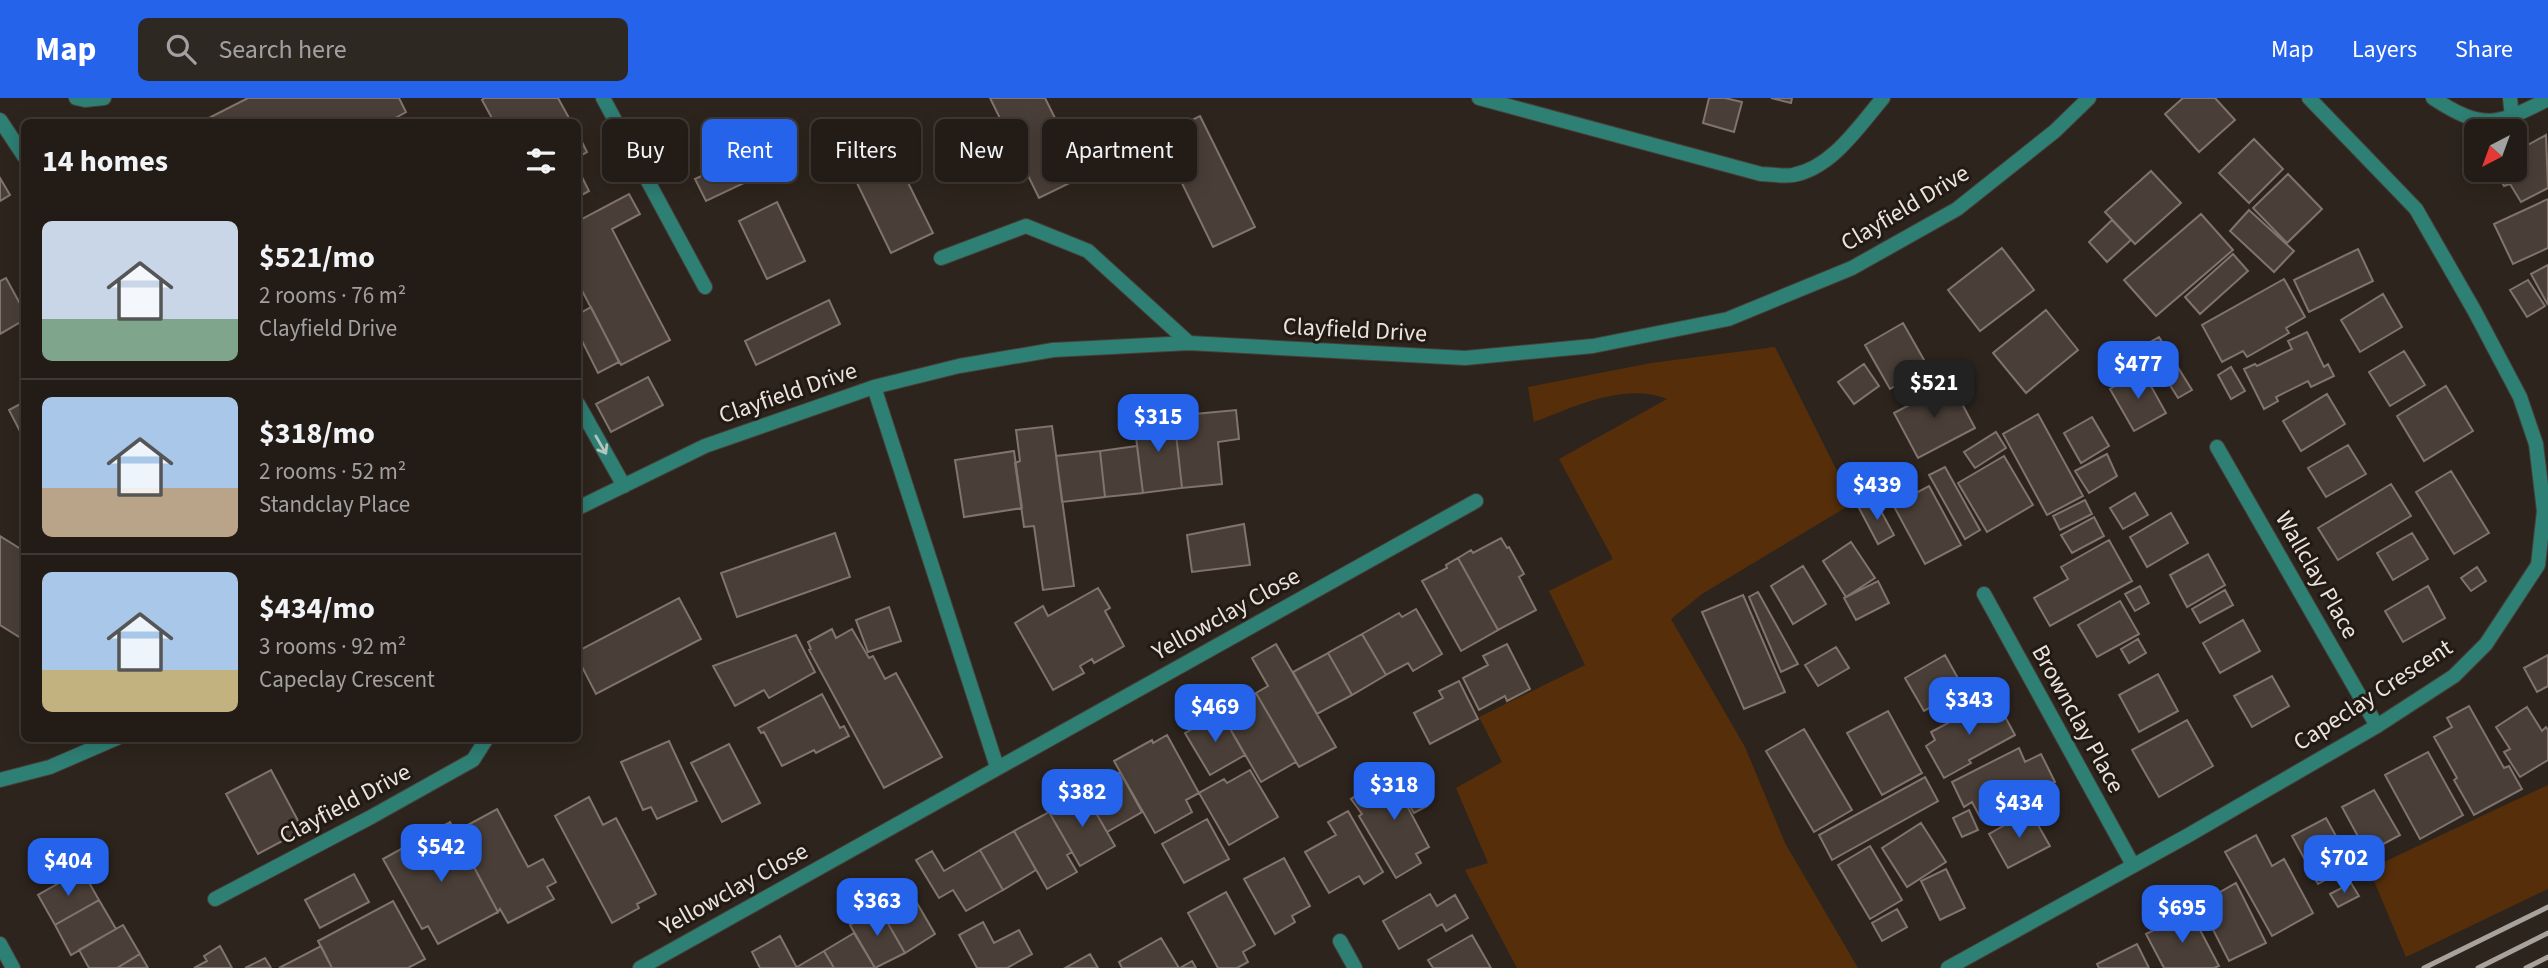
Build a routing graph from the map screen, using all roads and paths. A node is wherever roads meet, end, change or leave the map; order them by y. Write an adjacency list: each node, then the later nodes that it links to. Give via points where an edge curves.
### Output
1 (76, 98): 2 (street)
2 (104, 98)
3 (603, 98): 15 (street)
4 (1479, 98): 5 (street, via 1761,174 1793,176 1819,165 1839,148)
5 (1883, 98)
6 (2089, 98): 16 (street, Clayfield Drive, via 1957,209 1852,268 1728,319 1593,346 1465,358)
7 (2309, 98): 23 (street, Capeclay Crescent, via 2416,209 2520,397 2536,444 2544,511)
8 (2433, 98): 11 (street, via 2456,113 2484,122)
9 (2510, 98): 11 (street)
10 (2548, 99): 11 (street)
11 (2512, 118)
12 (0, 120): 13 (street)
13 (21, 152)
14 (942, 258): 16 (street, via 1026,226 1088,251)
15 (705, 287)
16 (1189, 343): 17 (street, Clayfield Drive, via 1053,351 959,366)
17 (874, 387): 20 (street, Clayfield Drive, via 705,446); 28 (street)
18 (581, 409): 20 (street, one-way to 20)
19 (2217, 447): 25 (street, Wallclay Place)
20 (624, 486): 22 (street, Clayfield Drive)
21 (1476, 501): 28 (street, Yellowclay Close)
22 (581, 507)
23 (2543, 566): 25 (street, Capeclay Crescent, via 2487,644 2454,676)
24 (1984, 594): 30 (street, Brownclay Place)
25 (2377, 726): 30 (street, Capeclay Crescent)
26 (107, 742): 29 (street)
27 (484, 742): 31 (street, Clayfield Drive, via 473,760)
28 (997, 767): 35 (street, Yellowclay Close)
29 (0, 780)
30 (2133, 865): 37 (street, Capeclay Crescent)
31 (215, 899)
32 (1340, 941): 36 (street)
33 (0, 944): 34 (street)
34 (13, 968)
35 (640, 968)
36 (1355, 968)
37 (1948, 968)

